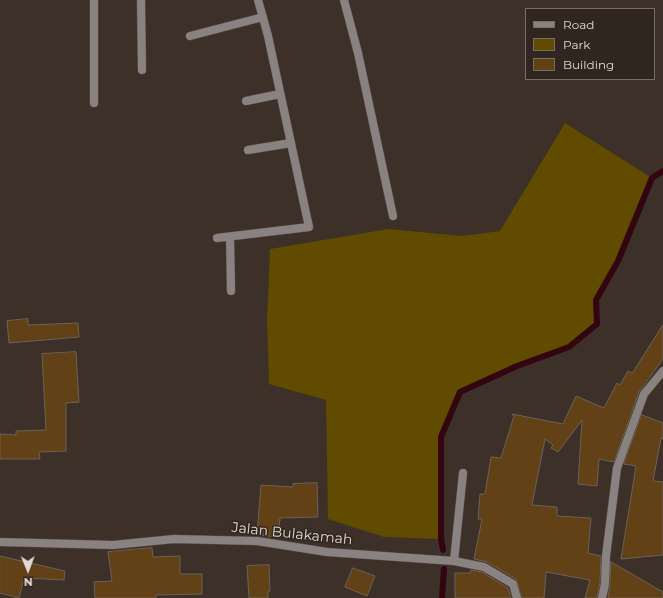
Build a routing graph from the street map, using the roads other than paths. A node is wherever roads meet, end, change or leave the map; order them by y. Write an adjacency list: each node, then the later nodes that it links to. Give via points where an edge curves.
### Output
1 (94, 0): 10 (street)
2 (141, 0): 7 (street)
3 (258, 0): 5 (street)
4 (344, 0): 13 (street)
5 (263, 17): 6 (street); 8 (street)
6 (190, 36)
7 (142, 70)
8 (280, 94): 9 (street); 11 (street)
9 (246, 101)
10 (94, 103)
11 (291, 143): 12 (street); 14 (street, via 309,227)
12 (248, 150)
13 (393, 216)
14 (230, 237): 15 (street); 16 (street)
15 (217, 238)
16 (231, 291)
17 (663, 371): 22 (street, via 644,394 617,468)
18 (463, 473): 20 (street)
19 (0, 542): 20 (street, Jalan Bulakamah, via 113,545 174,539 257,541 327,552)
20 (454, 561): 21 (street, Jalan Bulakamah, via 484,566 514,584)
21 (517, 598)
22 (602, 598)

